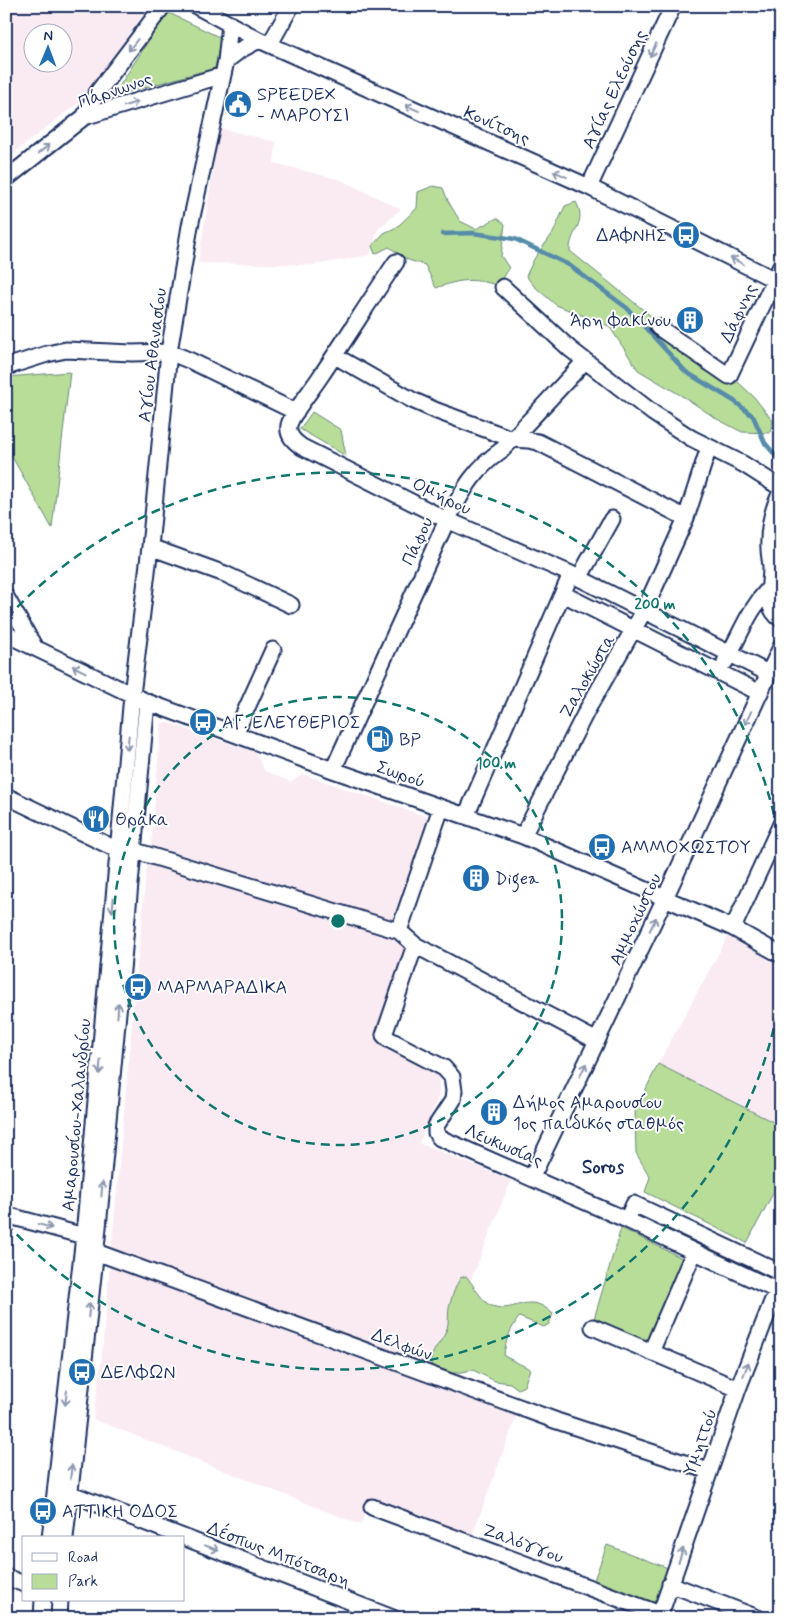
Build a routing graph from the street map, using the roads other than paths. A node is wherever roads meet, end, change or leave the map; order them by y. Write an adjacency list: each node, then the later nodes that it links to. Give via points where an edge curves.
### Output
1 (163, 6): 8 (street, one-way to 8, via 97,93)
2 (196, 6): 5 (street, Κονίτσης)
3 (291, 6): 6 (street)
4 (673, 6): 10 (street, Αγίας Ελεούσης, one-way to 10)
5 (230, 24): 6 (street, Κονίτσης); 7 (street, Αγίου Αθανασίου)
6 (264, 42): 7 (street, Πάρνωνος, via 240,50); 10 (street, Κονίτσης, one-way to 6)
7 (224, 68): 8 (street, Πάρνωνος, one-way to 7); 15 (street, Αγίου Αθανασίου, via 190,226)
8 (84, 117): 9 (street, Πάρνωνος, one-way to 8)
9 (6, 179)
10 (590, 187): 12 (street, Κονίτσης, one-way to 10)
11 (396, 262): 16 (street, Ομήρου)
12 (779, 276): 14 (street, Δάφνης, via 729,376)
13 (503, 288): 17 (street)
14 (658, 327)
15 (169, 352): 18 (street, via 132,354 66,350); 19 (street); 27 (street, Αγίου Αθανασίου)
16 (335, 356): 19 (street, Ομήρου); 20 (street, via 412,400)
17 (586, 361): 20 (street, Πάφου); 21 (street, via 653,413)
18 (6, 367)
19 (296, 412): 25 (street, Ομήρου, via 289,425 294,442)
20 (512, 439): 24 (street, via 549,447); 25 (street, Πάφου, via 473,475)
21 (709, 448): 22 (street, via 743,464); 24 (street, Ζαλοκώστα)
22 (781, 488)
23 (781, 492): 29 (street, via 770,522)
24 (686, 518): 33 (street, Ζαλοκώστα)
25 (447, 520): 28 (street, Ομήρου); 47 (street, Πάφου)
26 (612, 520): 28 (street)
27 (150, 547): 32 (street, via 225,574); 43 (street, Αγίου Αθανασίου)
28 (575, 576): 30 (street); 33 (street, Ομήρου)
29 (770, 587): 34 (street, via 769,602); 40 (street, via 750,612)
30 (563, 594): 35 (street); 50 (street)
31 (6, 597): 38 (street)
32 (292, 605)
33 (644, 611): 35 (street, Ζαλοκώστα); 40 (street, Ομήρου)
34 (781, 619)
35 (634, 630): 41 (street); 52 (street, Ζαλοκώστα, via 587,710)
36 (6, 634): 38 (street, Σωρού)
37 (781, 647): 42 (street, Αμμοχώστου)
38 (35, 648): 43 (street, Σωρού, one-way to 38)
39 (273, 650): 46 (street)
40 (730, 654): 41 (street); 42 (street, Ομήρου)
41 (719, 672): 44 (street)
42 (768, 673): 44 (street, Αμμοχώστου)
43 (128, 692): 45 (street, Σωρού); 53 (street, Αμαρουσίου-Χαλανδρίου, one-way to 53)
44 (760, 693): 54 (street, Αμμοχώστου, one-way to 54)
45 (147, 702): 46 (street, Σωρού); 53 (street, Αμαρουσίου-Χαλανδρίου)
46 (235, 734): 47 (street, Σωρού)
47 (333, 770): 49 (street, Σωρού)
48 (6, 796): 53 (street)
49 (441, 808): 50 (street, Σωρού); 56 (street)
50 (466, 816): 52 (street, Σωρού)
51 (781, 824): 55 (street)
52 (523, 836): 54 (street, Σωρού)
53 (125, 850): 56 (street); 63 (street, Αμαρουσίου-Χαλανδρίου)
54 (665, 898): 55 (street, Σωρού); 59 (street, Αμμοχώστου, one-way to 54)
55 (733, 928): 58 (street, Σωρού)
56 (399, 931): 57 (street)
57 (415, 945): 59 (street); 60 (street, Λευκωσίας, via 384,1036 444,1068 452,1077 453,1100 436,1126 436,1134 440,1138)
58 (781, 955)
59 (597, 1041): 60 (street, Αμμοχώστου, one-way to 59)
60 (532, 1178): 62 (street, Λευκωσίας)
61 (6, 1215): 63 (street, Δελφών, one-way to 63)
62 (627, 1220): 64 (street, Λευκωσίας); 65 (street, via 634,1204)
63 (90, 1244): 70 (street, Δελφών, via 557,1421); 71 (street, Αμαρουσίου-Χαλανδρίου, one-way to 63); 73 (street, Αμαρουσίου-Χαλανδρίου, one-way to 73)
64 (694, 1252): 66 (street, Λευκωσίας); 68 (street)
65 (781, 1273)
66 (778, 1285): 69 (street, Υμηττού, one-way to 66)
67 (593, 1328): 68 (street)
68 (651, 1352): 69 (street)
69 (738, 1388): 70 (street, Υμηττού)
70 (709, 1472): 79 (street, Υμηττού, one-way to 70)
71 (69, 1493): 74 (street, Αμαρουσίου-Χαλανδρίου); 75 (street, Δέσπως Μπότσαρη, one-way to 75)
72 (372, 1507): 83 (street, Ζαλόγγου)
73 (50, 1536)
74 (65, 1536)
75 (174, 1536)
76 (185, 1540): 82 (street, Δέσπως Μπότσαρη, one-way to 82)
77 (6, 1577): 78 (street)
78 (22, 1583)
79 (670, 1584): 83 (street, Υμηττού); 87 (street)
80 (43, 1602): 84 (street)
81 (60, 1602): 85 (street)
82 (363, 1613): 86 (street, Δέσπως Μπότσαρη)
83 (660, 1616)
84 (42, 1618)
85 (59, 1618)
86 (393, 1618)
87 (758, 1618)

